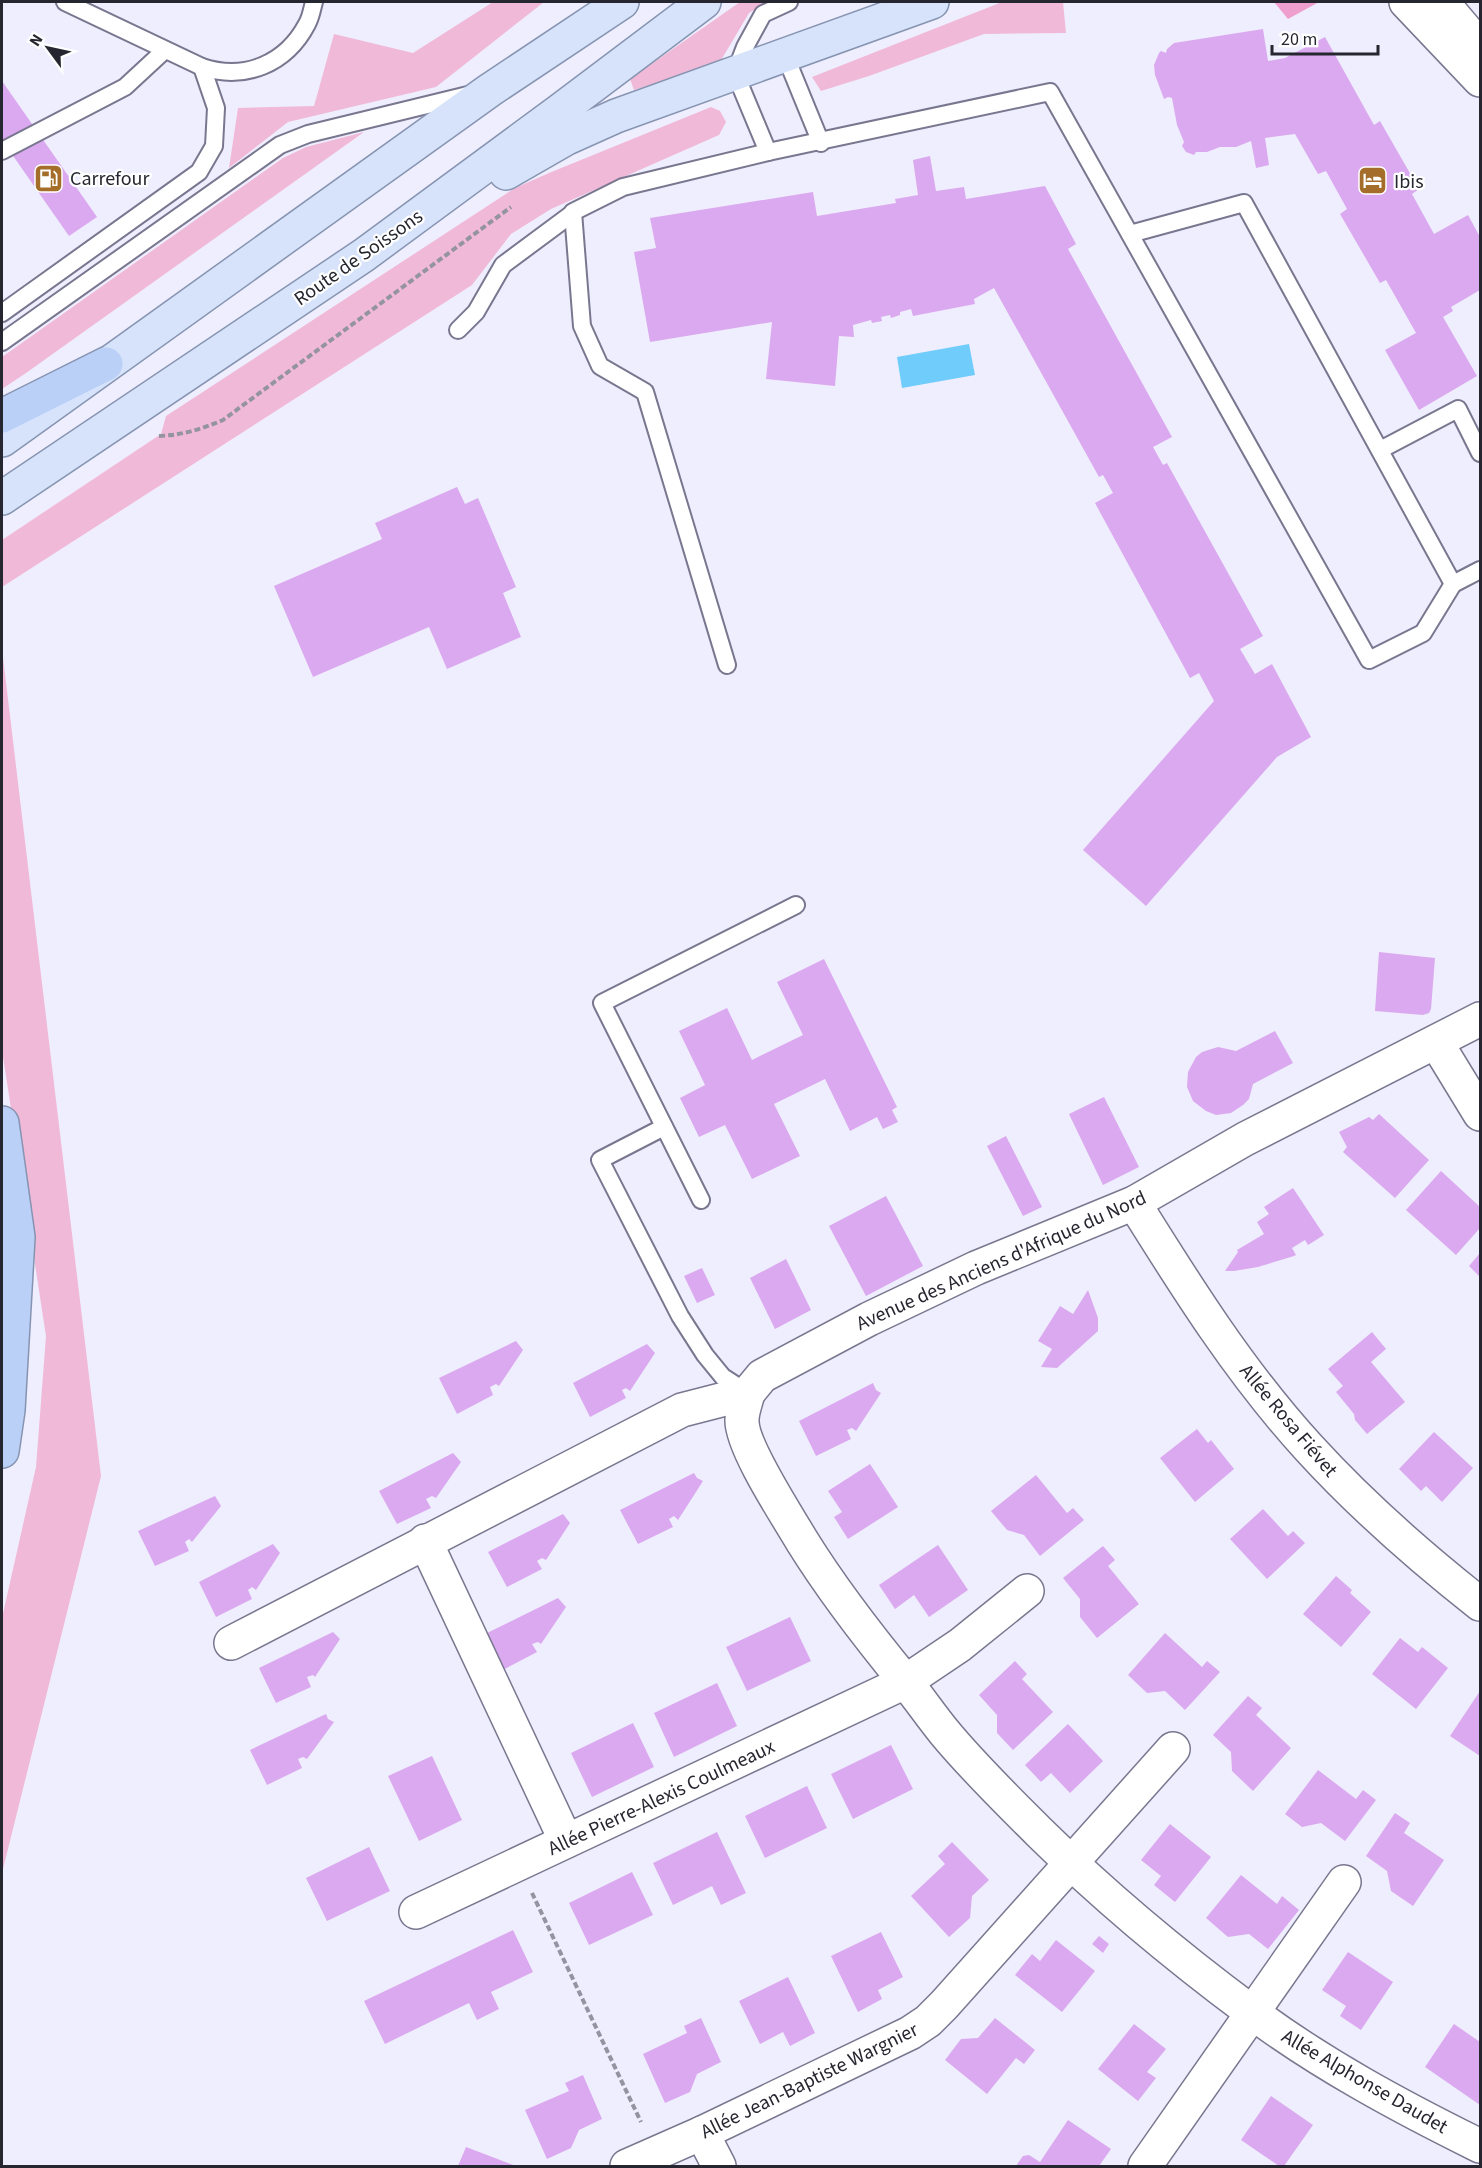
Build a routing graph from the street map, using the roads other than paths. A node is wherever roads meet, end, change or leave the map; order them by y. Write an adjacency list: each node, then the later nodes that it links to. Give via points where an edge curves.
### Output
1 (65, 2): 11 (lane)
2 (314, 2): 13 (lane, via 308,23 284,56 253,70 218,73)
3 (584, 2): 16 (main road)
4 (622, 2): 16 (main road)
5 (704, 2): 22 (main road, Route de Soissons)
6 (789, 2): 14 (lane, via 764,14)
7 (932, 2): 12 (main road)
8 (1406, 2): 15 (street)
9 (1442, 2): 10 (street)
10 (1480, 47)
11 (165, 50): 13 (lane); 18 (lane, via 125,87)
12 (785, 55): 14 (main road); 17 (lane)
13 (202, 67): 23 (lane, via 216,108 214,146 199,172)
14 (735, 73): 19 (lane); 22 (main road, via 567,138)
15 (1480, 80)
16 (490, 90): 25 (lane, via 308,134 280,145); 26 (main road)
17 (821, 142): 19 (lane); 21 (lane, via 1050,92)
18 (2, 151)
19 (768, 153): 20 (lane, via 623,187)
20 (573, 213): 24 (lane, via 503,266 476,312); 34 (lane, via 582,326 600,366 645,392)
21 (1130, 234): 29 (lane, via 1244,203); 33 (lane, via 1369,660 1423,633)
22 (364, 255): 31 (main road, Route de Soissons)
23 (2, 313)
24 (458, 330)
25 (2, 342)
26 (106, 364): 27 (highway); 28 (main road)
27 (2, 416)
28 (2, 440)
29 (1380, 450): 30 (lane, via 1458,409); 33 (lane)
30 (1480, 453)
31 (2, 498)
32 (1480, 570): 33 (lane)
33 (1453, 584)
34 (727, 665)
35 (796, 904): 40 (lane, via 602,1003)
36 (1480, 1019): 37 (street, Avenue des Anciens d'Afrique du Nord)
37 (1436, 1042): 38 (street); 42 (street, Avenue des Anciens d'Afrique du Nord, via 1245,1139)
38 (1480, 1114)
39 (2, 1123): 44 (highway, via 18,1237)
40 (664, 1127): 41 (lane); 43 (lane, via 600,1160 680,1316 723,1377)
41 (701, 1200)
42 (1134, 1203): 43 (street, Avenue des Anciens d'Afrique du Nord, via 976,1268 869,1319 771,1370); 47 (street, Allée Rosa Fiévet, via 1237,1358 1308,1447 1407,1545)
43 (748, 1393): 45 (street, via 682,1410); 49 (street, Allée Alphonse Daudet, via 742,1421 765,1480 859,1626)
44 (2, 1451)
45 (425, 1542): 48 (street); 51 (street)
46 (1027, 1591): 49 (street)
47 (1480, 1604)
48 (231, 1643)
49 (906, 1682): 51 (street, Allée Pierre-Alexis Coulmeaux); 52 (street, Allée Alphonse Daudet, via 991,1784)
50 (1173, 1749): 52 (street)
51 (566, 1841): 54 (street, Allée Pierre-Alexis Coulmeaux)
52 (1071, 1864): 55 (street, Allée Alphonse Daudet); 56 (street, Allée Jean-Baptiste Wargnier, via 928,2020 910,2033)
53 (1344, 1882): 55 (street)
54 (416, 1912)
55 (1252, 2013): 57 (street, Allée Alphonse Daudet, via 1343,2072); 60 (street)
56 (702, 2133): 58 (street, Allée Jean-Baptiste Wargnier); 59 (street)
57 (1480, 2145)
58 (642, 2160)
59 (719, 2166)
60 (1144, 2166)

